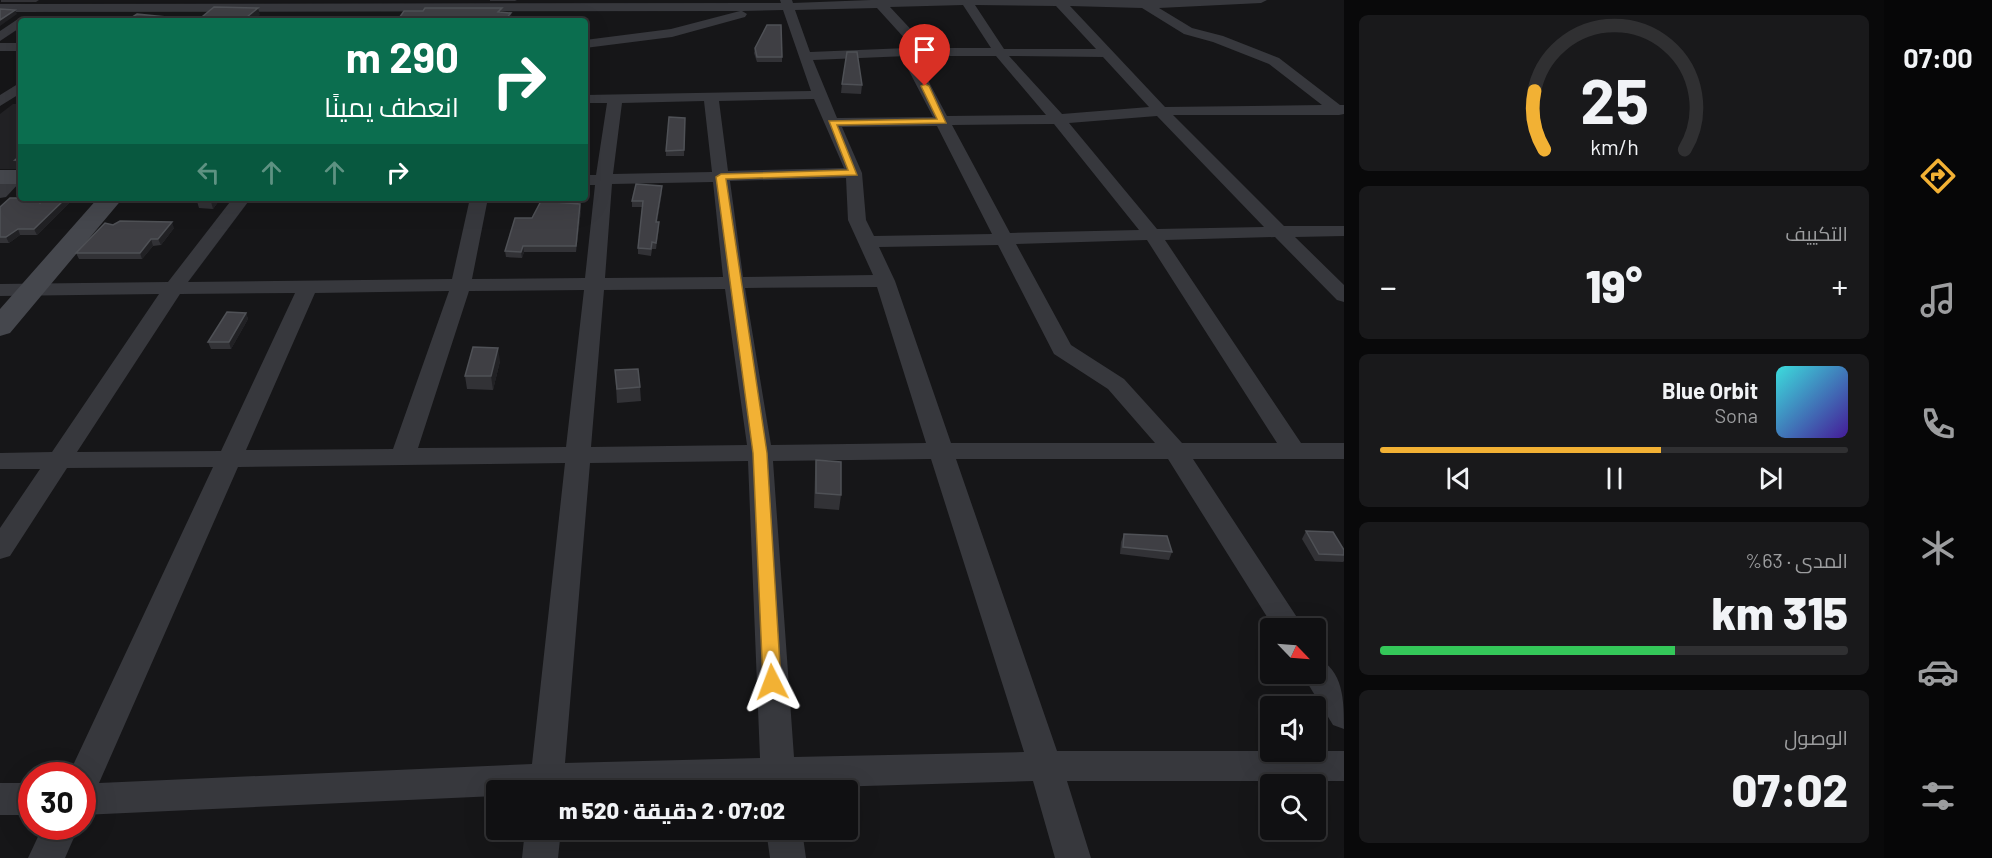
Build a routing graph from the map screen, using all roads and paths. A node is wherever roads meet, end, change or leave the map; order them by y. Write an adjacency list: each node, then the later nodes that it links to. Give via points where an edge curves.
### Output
1 (52, 0): 18 (street)
2 (1261, 0): 6 (street)
3 (966, 1): 4 (street); 5 (street); 33 (street)
4 (1058, 1): 6 (street); 34 (street)
5 (877, 2): 15 (street); 32 (street, via 913,40)
6 (1141, 2): 43 (street, via 1188,32 1274,61)
7 (129, 3): 8 (street); 18 (street); 21 (street)
8 (211, 3): 9 (street); 22 (street)
9 (309, 3): 16 (street); 23 (street)
10 (401, 3): 11 (street); 16 (street)
11 (456, 3): 12 (street); 25 (street)
12 (538, 3): 13 (street); 26 (street)
13 (630, 3): 14 (street)
14 (702, 3): 17 (street)
15 (786, 3): 17 (street); 35 (street)
16 (372, 6): 24 (street)
17 (770, 6): 29 (street, via 672,33)
18 (40, 7): 19 (street); 20 (street)
19 (0, 8)
20 (25, 18)
21 (109, 18)
22 (194, 18)
23 (294, 18)
24 (362, 18)
25 (449, 18)
26 (533, 18)
27 (18, 23): 28 (street)
28 (0, 37)
29 (588, 44)
30 (0, 47): 31 (street)
31 (18, 47)
32 (914, 52): 33 (street); 35 (street); 46 (street, via 915,69)
33 (999, 52): 34 (street); 45 (street)
34 (1107, 53): 44 (street)
35 (805, 56): 37 (street)
36 (18, 88): 41 (street)
37 (820, 95): 38 (street); 47 (street)
38 (711, 97): 40 (street); 49 (street)
39 (588, 99): 40 (street)
40 (615, 99): 51 (street)
41 (0, 102): 42 (street)
42 (18, 102)
43 (1341, 110): 44 (street)
44 (1161, 111): 45 (street); 56 (street)
45 (1058, 119): 46 (street); 57 (street)
46 (943, 122): 47 (street); 58 (street)
47 (832, 123): 48 (street)
48 (854, 173): 49 (street); 59 (street, via 857,220)
49 (721, 177): 51 (street); 61 (street)
50 (588, 180): 51 (street)
51 (604, 180): 62 (street)
52 (108, 201): 65 (street)
53 (240, 201): 66 (street)
54 (478, 201): 63 (street)
55 (1344, 231): 56 (street)
56 (1279, 232): 57 (street); 68 (street)
57 (1151, 233): 58 (street); 72 (street)
58 (1005, 240): 59 (street); 71 (street, via 1062,349 1116,384)
59 (867, 242): 60 (street)
60 (885, 281): 61 (street); 70 (street)
61 (734, 283): 62 (street); 74 (street)
62 (596, 284): 63 (street); 76 (street)
63 (461, 286): 64 (street); 75 (street)
64 (307, 288): 66 (street); 77 (street)
65 (34, 289): 66 (street); 67 (street); 69 (street)
66 (173, 289): 79 (street)
67 (0, 290)
68 (1344, 296)
69 (0, 327)
70 (940, 451): 71 (street); 74 (street); 85 (street)
71 (1175, 451): 72 (street); 81 (street)
72 (1294, 451): 73 (street)
73 (1344, 451)
74 (760, 453): 76 (street); 88 (street)
75 (403, 456): 76 (street); 77 (street)
76 (579, 456): 87 (street)
77 (229, 457): 79 (street); 84 (street)
78 (0, 461): 79 (street)
79 (57, 461): 80 (street)
80 (0, 549)
81 (1282, 618)
82 (1324, 684): 83 (street)
83 (1344, 715)
84 (91, 762)
85 (1045, 766): 86 (street); 89 (street); 100 (street)
86 (1344, 766)
87 (547, 780)
88 (778, 780)
89 (811, 780)
90 (486, 787): 93 (street)
91 (0, 799): 92 (street)
92 (18, 799)
93 (96, 799)
94 (55, 840): 97 (street)
95 (542, 840): 98 (street)
96 (785, 840): 99 (street)
97 (46, 858)
98 (540, 858)
99 (788, 858)
100 (1073, 858)

